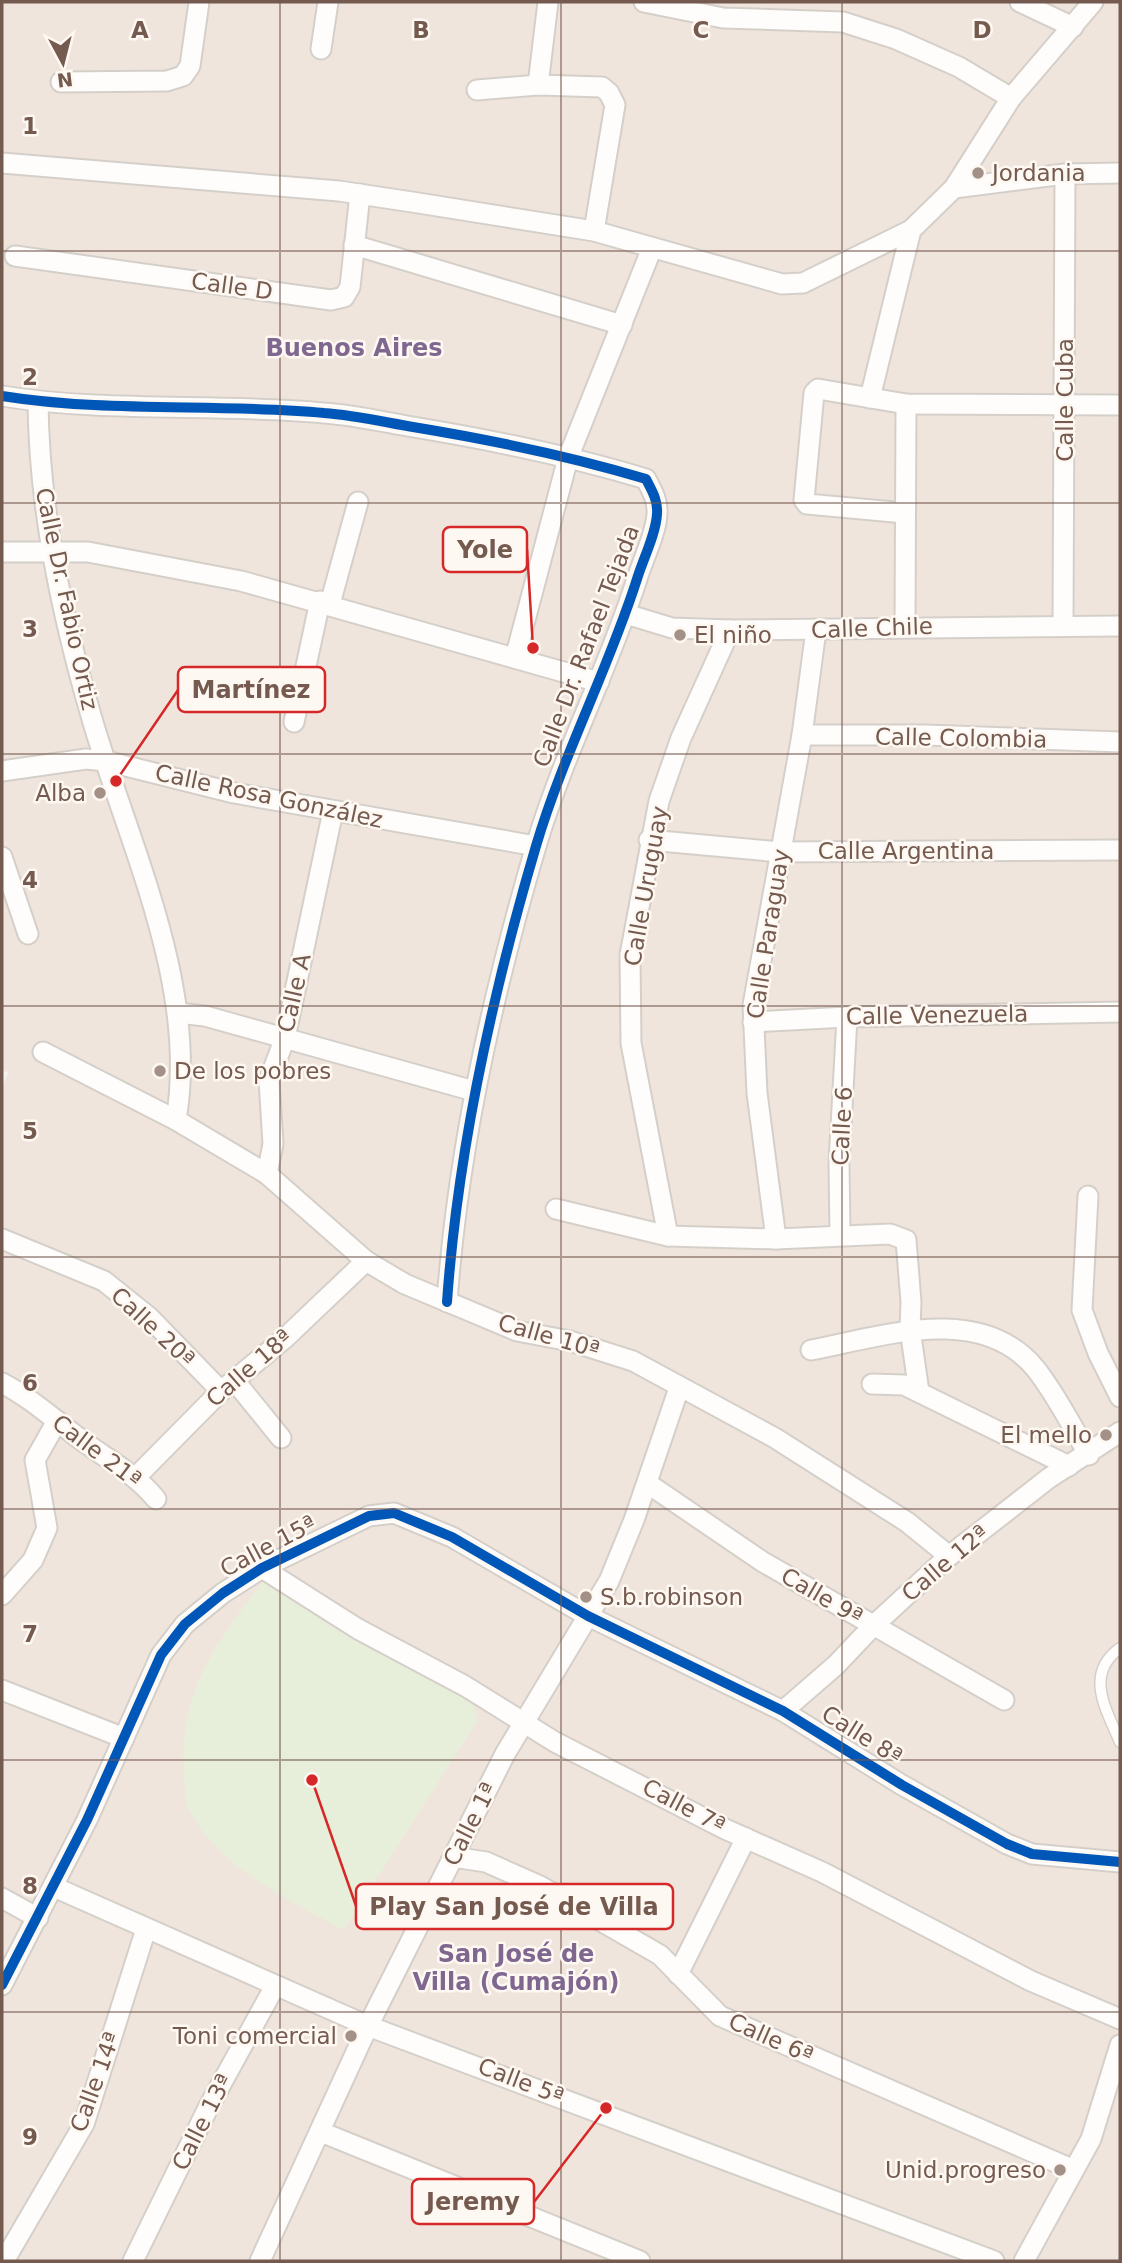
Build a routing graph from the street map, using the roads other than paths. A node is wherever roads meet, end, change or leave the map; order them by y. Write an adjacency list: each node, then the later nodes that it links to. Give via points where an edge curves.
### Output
1 (199, 2): 9 (street, via 190,66 183,76 167,81)
2 (328, 2): 8 (street)
3 (548, 2): 10 (street)
4 (644, 2): 12 (street, via 723,18 843,22 909,44)
5 (1020, 2): 7 (street)
6 (1093, 2): 7 (street)
7 (1073, 27): 12 (street)
8 (321, 49)
9 (61, 82)
10 (538, 85): 11 (street); 19 (street, via 602,87 615,105)
11 (477, 90)
12 (1012, 98): 16 (street)
13 (2, 163): 17 (street)
14 (1120, 173): 15 (street)
15 (1065, 174): 16 (street); 28 (street, Calle Cuba)
16 (954, 188): 18 (street)
17 (360, 194): 19 (street); 20 (street, Calle D)
18 (911, 230): 21 (street, via 803,284 782,284); 25 (street)
19 (594, 231): 21 (street)
20 (354, 245): 22 (street, Calle D, via 350,287 344,297 331,300); 23 (street)
21 (652, 248): 23 (street)
22 (15, 256)
23 (622, 325): 30 (street)
24 (2, 396): 26 (street, Calle Dr. Rafael Tejada)
25 (870, 398): 27 (street); 32 (street, via 823,388 814,393 804,500 807,504)
26 (38, 401): 30 (street, Calle Dr. Rafael Tejada, via 326,413); 33 (street, Calle Dr. Fabio Ortiz, via 38,459)
27 (906, 404): 28 (street); 32 (street)
28 (1065, 405): 29 (street); 38 (street, Calle Cuba)
29 (1120, 405)
30 (568, 458): 36 (street, Calle Dr. Rafael Tejada, via 646,480 656,498 657,516); 42 (street)
31 (358, 502): 35 (street)
32 (905, 513): 37 (street)
33 (51, 550): 34 (street); 35 (street, via 88,552 241,581); 47 (street, Calle Dr. Fabio Ortiz, via 75,657)
34 (2, 552)
35 (325, 602): 42 (street); 44 (street)
36 (626, 614): 40 (street, Calle Chile, via 672,628); 43 (street, Calle Dr. Rafael Tejada)
37 (905, 626): 38 (street, Calle Chile); 41 (street, Calle Chile)
38 (1063, 626): 39 (street, Calle Chile)
39 (1120, 626)
40 (730, 630): 41 (street, Calle Chile); 50 (street, Calle Uruguay, via 681,738)
41 (816, 631): 45 (street, Calle Paraguay)
42 (515, 658): 43 (street)
43 (599, 682): 51 (street, Calle Dr. Rafael Tejada)
44 (294, 722)
45 (802, 735): 46 (street, Calle Colombia); 53 (street, Calle Paraguay)
46 (1120, 742)
47 (106, 761): 48 (street, Calle Rosa González, via 86,759); 49 (street, Calle Rosa González, via 234,793); 57 (street, Calle Dr. Fabio Ortiz, via 137,849)
48 (2, 771)
49 (333, 811): 51 (street, Calle Rosa González); 60 (street, Calle A)
50 (649, 840): 53 (street, Calle Argentina); 68 (street, Calle Uruguay, via 630,955 631,1043)
51 (536, 846): 62 (street, Calle Dr. Rafael Tejada)
52 (1120, 850): 53 (street, Calle Argentina)
53 (780, 852): 59 (street, Calle Paraguay)
54 (2, 857): 55 (street)
55 (28, 934)
56 (1120, 1012): 58 (street, Calle Venezuela)
57 (178, 1013): 60 (street); 63 (street, Calle Dr. Fabio Ortiz, via 181,1088)
58 (847, 1017): 59 (street, Calle Venezuela); 67 (street, Calle 6)
59 (753, 1022): 70 (street, Calle Paraguay, via 757,1093)
60 (285, 1038): 62 (street); 64 (street, Calle A, via 270,1080 273,1144)
61 (43, 1052): 63 (street, Calle 10ª)
62 (474, 1091): 72 (street, Calle Dr. Rafael Tejada, via 453,1222)
63 (176, 1120): 64 (street, Calle 10ª)
64 (267, 1174): 71 (street, Calle 10ª)
65 (1088, 1196): 80 (street, via 1082,1310)
66 (556, 1209): 68 (street)
67 (840, 1234): 70 (street); 73 (street, via 890,1234 906,1240)
68 (668, 1236): 70 (street)
69 (2, 1239): 77 (street, Calle 20ª, via 104,1281)
70 (776, 1239)
71 (366, 1261): 72 (street, Calle 10ª); 77 (street, Calle 18ª, via 284,1339)
72 (447, 1302): 78 (street, Calle 10ª, via 517,1331 570,1341 633,1361)
73 (910, 1329): 74 (street); 79 (street); 84 (street, via 954,1331 1003,1343 1034,1367)
74 (811, 1350)
75 (2, 1383): 81 (street, Calle 21ª)
76 (872, 1384): 79 (street, via 904,1385)
77 (227, 1385): 83 (street, Calle 20ª); 86 (street, Calle 18ª)
78 (679, 1388): 87 (street, Calle 1ª); 89 (street, Calle 10ª, via 775,1438 907,1522)
79 (919, 1392): 85 (street)
80 (1120, 1398)
81 (57, 1421): 86 (street, Calle 21ª); 91 (street, via 35,1460 47,1528 33,1560)
82 (1120, 1432): 84 (street, Calle 12ª)
83 (281, 1438)
84 (1089, 1455): 85 (street, Calle 12ª)
85 (1069, 1466): 89 (street, Calle 12ª)
86 (136, 1477): 88 (street, Calle 21ª)
87 (647, 1483): 92 (street, Calle 1ª, via 609,1581); 93 (street, Calle 9ª, via 763,1562)
88 (156, 1499)
89 (949, 1556): 93 (street, Calle 12ª)
90 (262, 1568): 92 (street, Calle 15ª, via 369,1516 394,1513 452,1537); 98 (street, Calle 7ª, via 358,1629); 99 (street, Calle 15ª, via 186,1624 161,1655)
91 (2, 1595)
92 (588, 1616): 97 (street, Calle 8ª); 98 (street, Calle 1ª)
93 (873, 1626): 96 (street, Calle 9ª); 97 (street, Calle 12ª)
94 (1120, 1648): 100 (lane, via 1106,1658 1100,1675 1104,1704)
95 (2, 1690): 99 (street)
96 (1004, 1700)
97 (783, 1711): 103 (street, Calle 8ª, via 1007,1844 1032,1854)
98 (525, 1723): 101 (street, Calle 7ª); 102 (street, Calle 1ª)
99 (124, 1738): 104 (street, Calle 15ª)
100 (1120, 1742)
101 (746, 1838): 109 (street); 112 (street, Calle 7ª, via 822,1872 1031,1981)
102 (453, 1857): 109 (street, Calle 6ª, via 486,1863 540,1886 660,1955); 113 (street, Calle 1ª)
103 (1120, 1862)
104 (54, 1887): 106 (street, Calle 15ª); 107 (street, Calle 5ª)
105 (2, 1898): 106 (street)
106 (38, 1918): 108 (street, Calle 15ª)
107 (146, 1930): 111 (street, Calle 5ª); 117 (street, Calle 14ª, via 84,2124)
108 (7, 1964): 110 (street, Calle 15ª)
109 (678, 1974): 116 (street, Calle 6ª, via 720,2016)
110 (2, 1985)
111 (275, 1986): 113 (street, Calle 5ª); 118 (street, Calle 13ª, via 208,2108)
112 (1120, 2019)
113 (368, 2026): 115 (street, Calle 1ª); 121 (street, Calle 5ª)
114 (1120, 2045): 116 (street, via 1091,2139)
115 (321, 2133): 119 (street, Calle 1ª); 120 (street)
116 (1074, 2170): 122 (street)
117 (4, 2261)
118 (133, 2261)
119 (260, 2261)
120 (640, 2261)
121 (994, 2261)
122 (1024, 2261)

